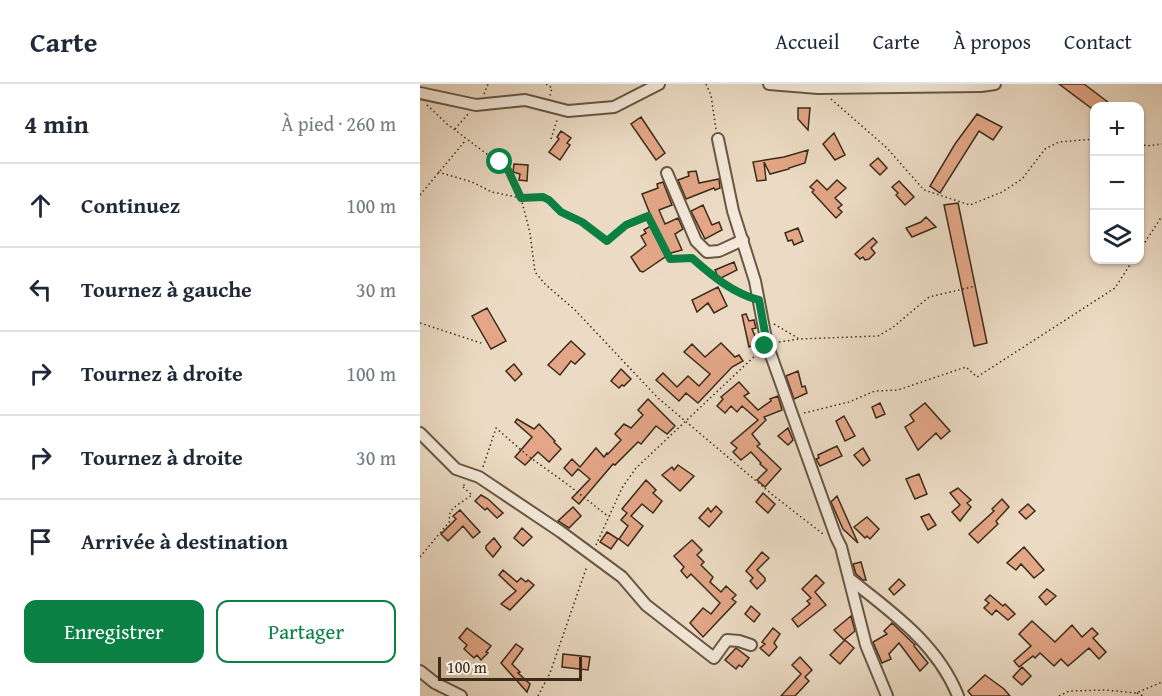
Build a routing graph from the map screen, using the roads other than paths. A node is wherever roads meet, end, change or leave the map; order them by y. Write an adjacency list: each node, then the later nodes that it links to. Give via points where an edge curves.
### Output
1 (659, 84): 4 (street, via 614,107 568,111 525,100 476,105)
2 (769, 84): 3 (street, via 818,88)
3 (995, 84)
4 (420, 93)
5 (718, 139): 7 (street)
6 (667, 173): 7 (street, via 696,241 707,252)
7 (743, 240): 9 (street, via 767,344)
8 (420, 433): 10 (street, via 456,469 479,477 622,577 646,605 714,658 727,640)
9 (851, 580): 13 (street, via 867,645); 14 (street, via 930,648)
10 (751, 645)
11 (420, 671): 12 (street)
12 (461, 696)
13 (887, 696)
14 (958, 696)

